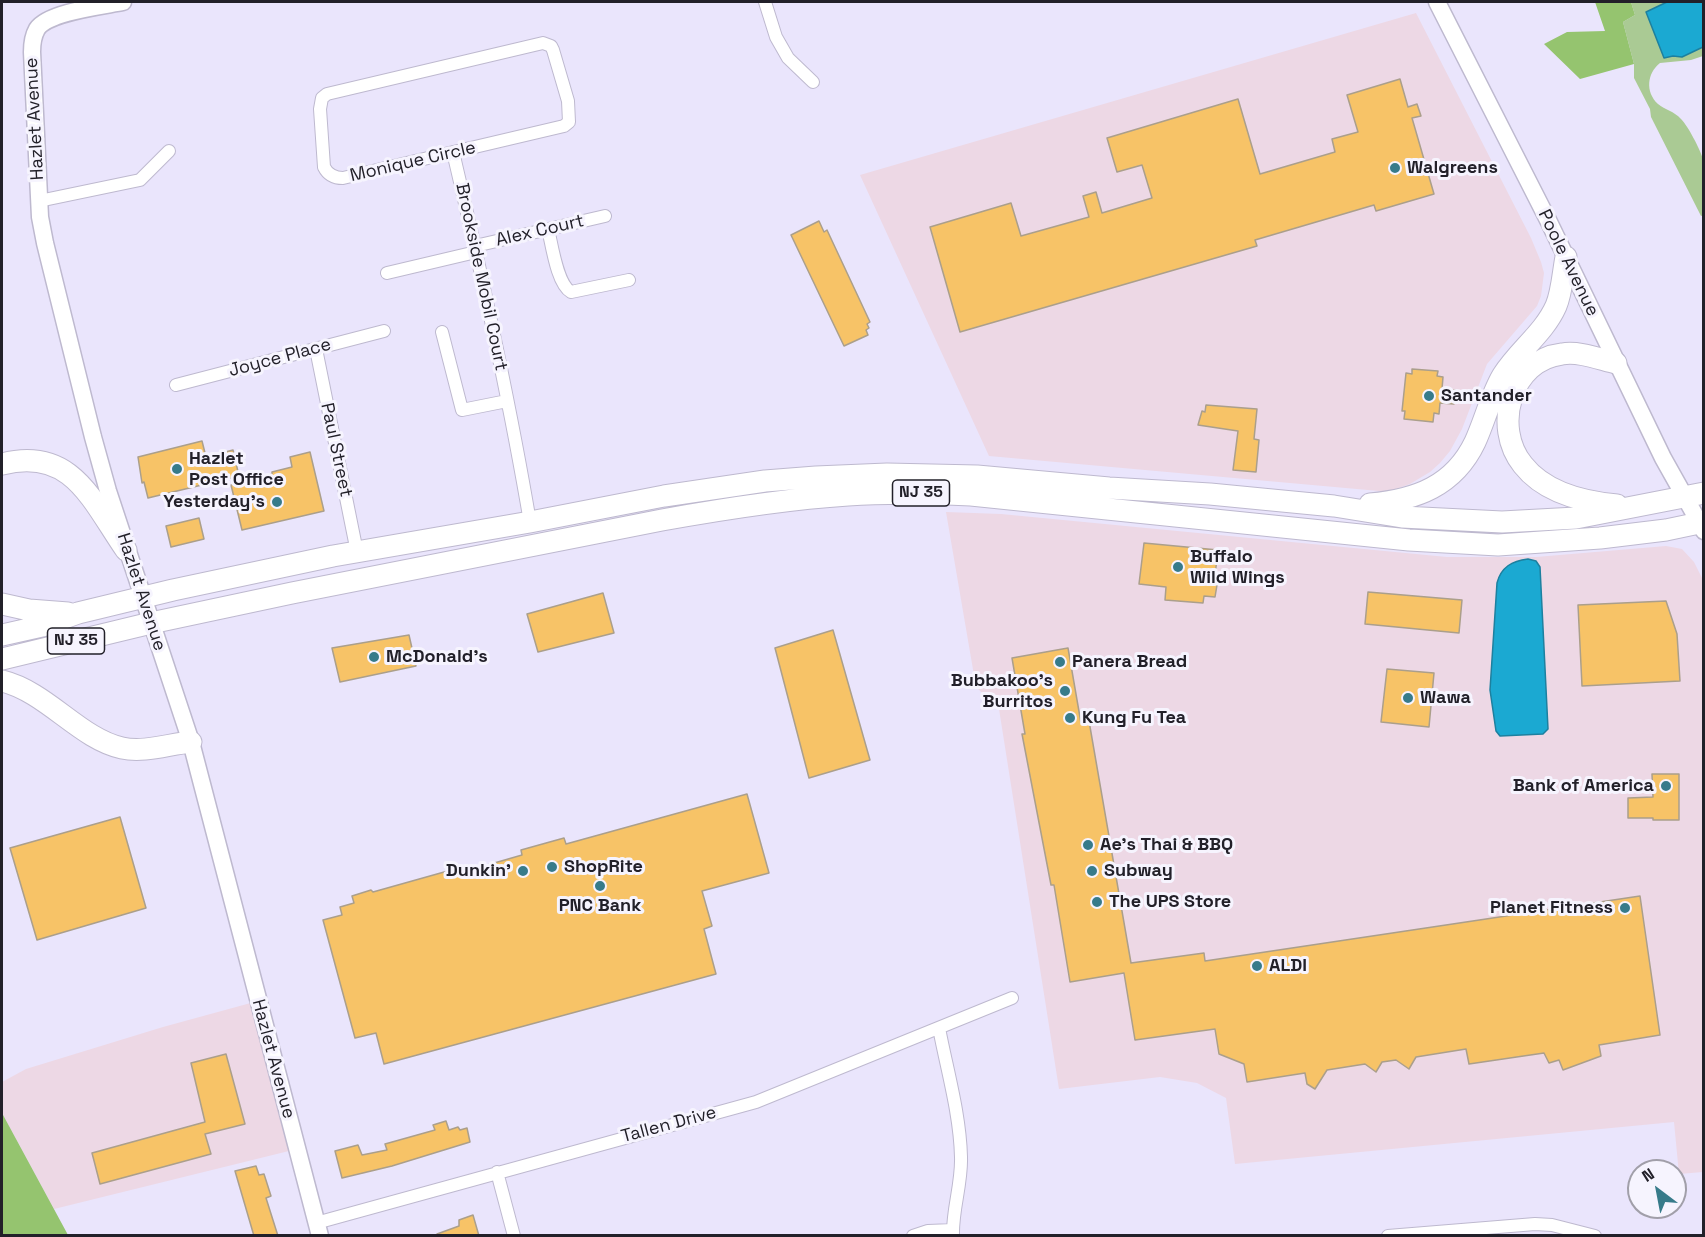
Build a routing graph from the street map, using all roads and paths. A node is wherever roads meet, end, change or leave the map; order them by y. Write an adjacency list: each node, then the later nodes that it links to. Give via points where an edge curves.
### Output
1 (123, 2): 7 (street, Hazlet Avenue, via 58,16 40,25 33,38)
2 (765, 2): 4 (street, via 776,37 788,58)
3 (1437, 2): 11 (street, Poole Avenue)
4 (813, 82)
5 (169, 151): 7 (street, via 140,180)
6 (453, 152): 6 (street, Monique Circle, via 558,128 569,122 568,101 551,46 543,43 327,94 320,102 324,167 335,178); 10 (street, Brookside Mobil Court)
7 (39, 201): 26 (street, Hazlet Avenue, via 45,243 90,428)
8 (604, 216): 9 (street, Alex Court)
9 (548, 229): 10 (street, Alex Court); 13 (street, via 560,278 567,290)
10 (476, 249): 12 (street, Alex Court); 19 (street, Brookside Mobil Court)
11 (1566, 257): 17 (street, Poole Avenue); 22 (highway, via 1557,304 1548,322 1503,376 1475,442 1453,472 1434,487 1407,499)
12 (387, 273)
13 (629, 280)
14 (384, 331): 16 (street, Joyce Place)
15 (442, 332): 19 (street, via 462,410)
16 (316, 349): 18 (street, Joyce Place); 27 (street, Paul Street)
17 (1616, 363): 21 (street, Poole Avenue, via 1663,458); 23 (highway, via 1575,353 1540,360 1521,378 1514,392 1509,407 1510,438 1523,465 1549,486 1586,501)
18 (176, 385)
19 (507, 401): 24 (street, Brookside Mobil Court)
20 (2, 464): 26 (highway, via 39,460 69,473)
21 (1694, 495): 23 (highway, NJ 35); 25 (street, Poole Avenue)
22 (1339, 507): 23 (highway, NJ 35, via 1402,517 1503,522 1576,518); 24 (highway, NJ 35, via 977,476 887,474 765,482 664,496)
23 (1638, 507)
24 (530, 522): 27 (highway, NJ 35)
25 (1702, 525): 31 (highway, NJ 35, via 1498,545 1409,540 972,495 846,495 662,520)
26 (126, 550): 28 (street, Hazlet Avenue)
27 (357, 552): 28 (highway, NJ 35)
28 (143, 598): 30 (highway, NJ 35); 31 (street, Hazlet Avenue)
29 (2, 604): 30 (highway)
30 (78, 614): 32 (highway, NJ 35)
31 (151, 623): 33 (highway, NJ 35); 35 (street, Hazlet Avenue)
32 (2, 635)
33 (2, 659)
34 (2, 681): 35 (highway, via 40,698 110,744 139,749)
35 (191, 742): 39 (street, Hazlet Avenue)
36 (1012, 998): 37 (street, Tallen Drive)
37 (939, 1028): 38 (street, Tallen Drive, via 756,1102); 41 (street, via 961,1155)
38 (497, 1172): 39 (street, Tallen Drive); 42 (street)
39 (318, 1229)
40 (1503, 1230): 44 (street); 45 (street, via 1552,1225)
41 (953, 1233): 43 (street, via 928,1231)
42 (514, 1236)
43 (913, 1236)
44 (1388, 1236)
45 (1595, 1236)

